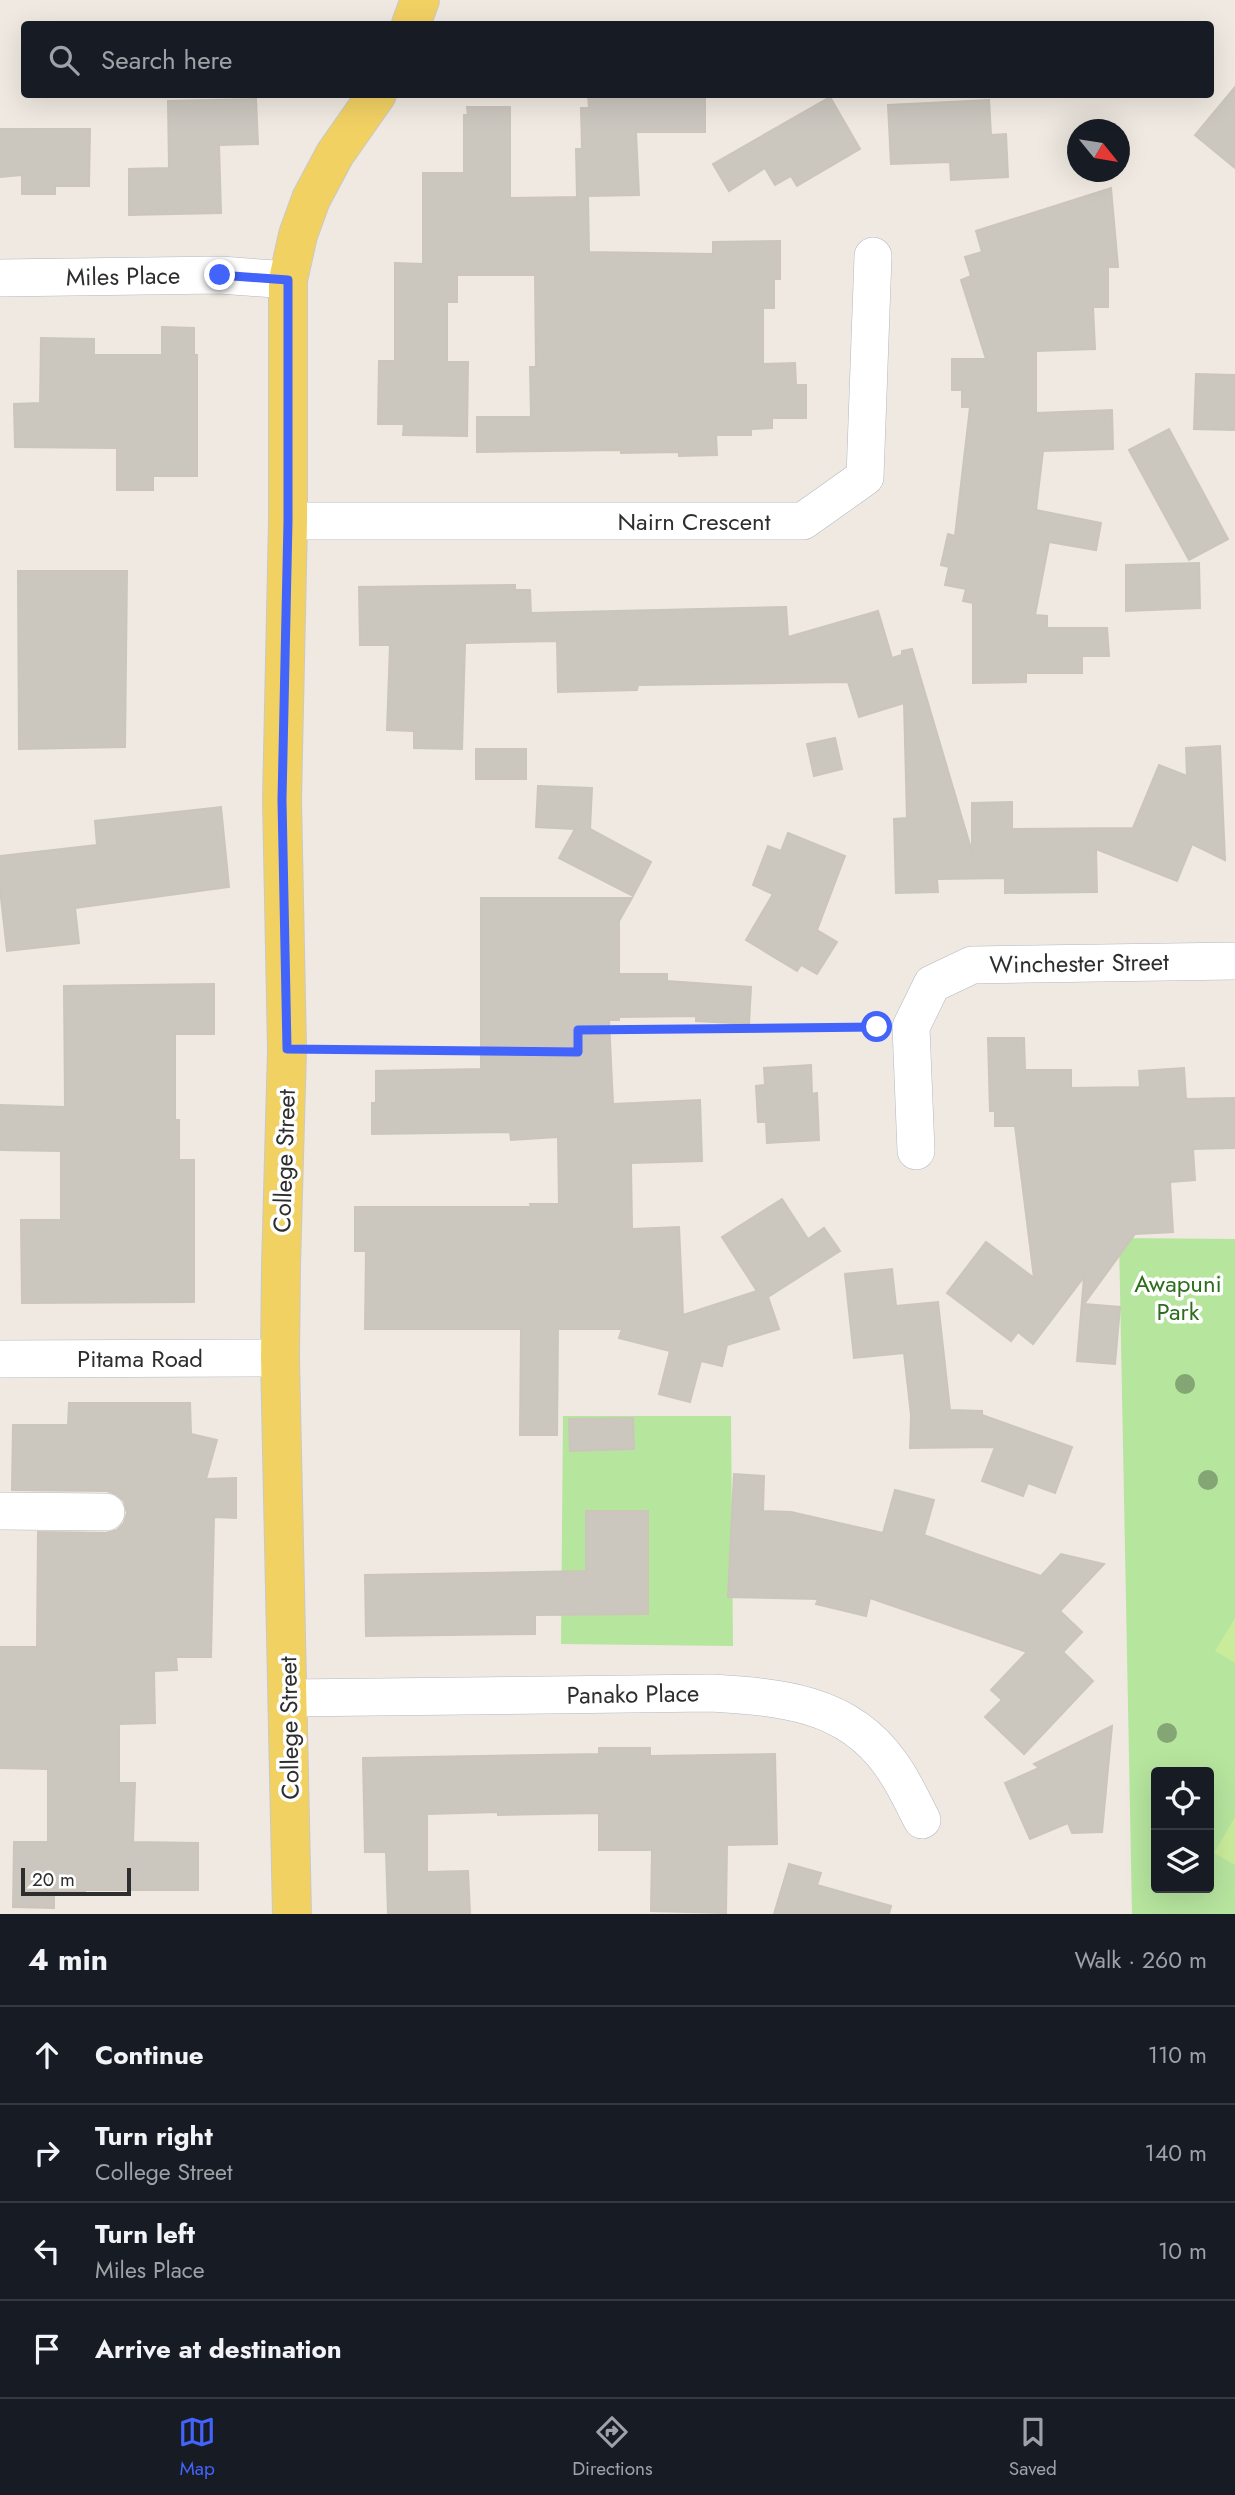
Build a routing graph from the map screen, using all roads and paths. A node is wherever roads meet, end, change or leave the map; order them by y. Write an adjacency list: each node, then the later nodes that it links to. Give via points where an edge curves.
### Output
1 (419, 0): 2 (main road)
2 (412, 21)
3 (374, 98): 6 (main road, College Street, via 335,154 311,199)
4 (873, 256): 7 (street, Nairn Crescent, via 865,477 803,521)
5 (0, 278): 6 (street, Miles Place, via 220,275)
6 (288, 280): 7 (main road, College Street)
7 (288, 521): 10 (main road, College Street, via 282,800)
8 (1235, 961): 9 (street, Winchester Street, via 972,965 932,984)
9 (911, 1027): 10 (path, via 578,1030 578,1052); 11 (street, Winchester Street)
10 (287, 1049): 12 (main road, College Street)
11 (916, 1151)
12 (281, 1358): 13 (street, Pitama Road); 16 (main road, College Street)
13 (0, 1359)
14 (0, 1511): 15 (street)
15 (106, 1512)
16 (289, 1698): 17 (street, Panako Place, via 711,1693 799,1702 867,1736 891,1763); 18 (main road, College Street)
17 (922, 1820)
18 (292, 1914)

